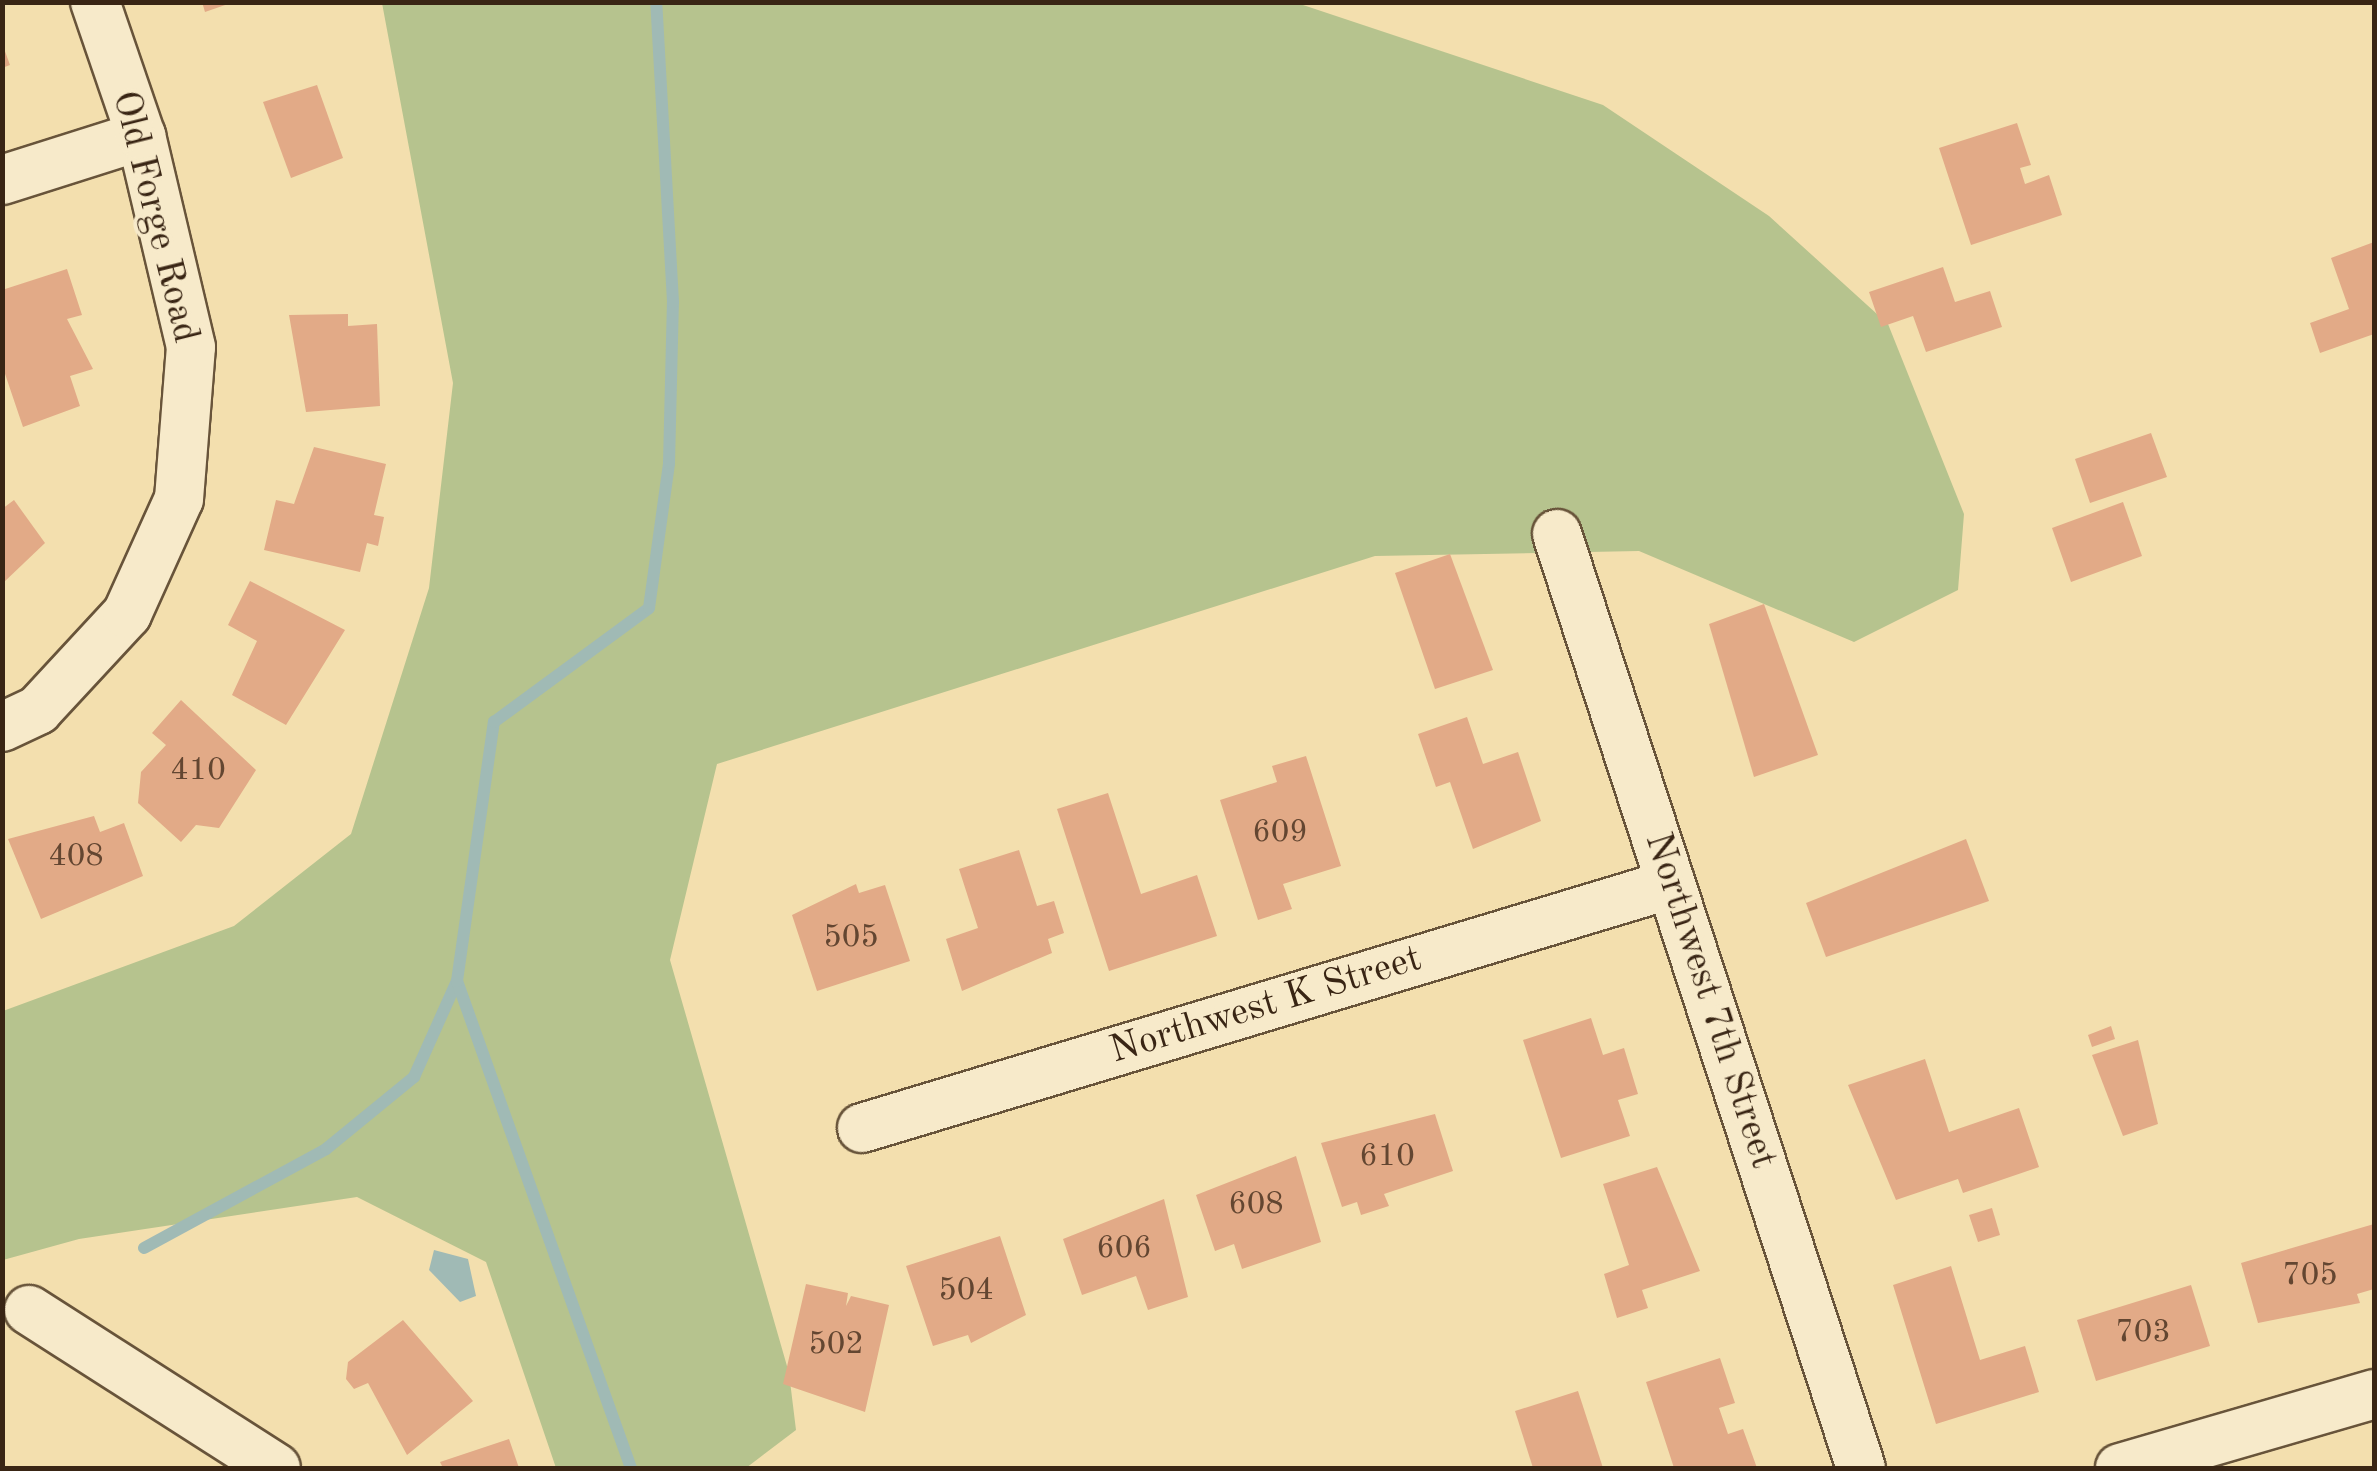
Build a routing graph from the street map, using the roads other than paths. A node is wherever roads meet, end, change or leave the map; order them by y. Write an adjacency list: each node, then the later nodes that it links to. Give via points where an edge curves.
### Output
1 (95, 2): 2 (street, Old Forge Road)
2 (140, 136): 3 (street); 5 (street, Old Forge Road, via 191,348 179,500 127,614 38,710)
3 (2, 180)
4 (1557, 534): 6 (street, Northwest 7th Street)
5 (2, 727)
6 (1671, 884): 7 (street, Northwest K Street); 11 (street, Northwest 7th Street)
7 (862, 1128)
8 (29, 1310): 10 (street)
9 (2374, 1394): 12 (street)
10 (276, 1468)
11 (1861, 1468)
12 (2120, 1468)

